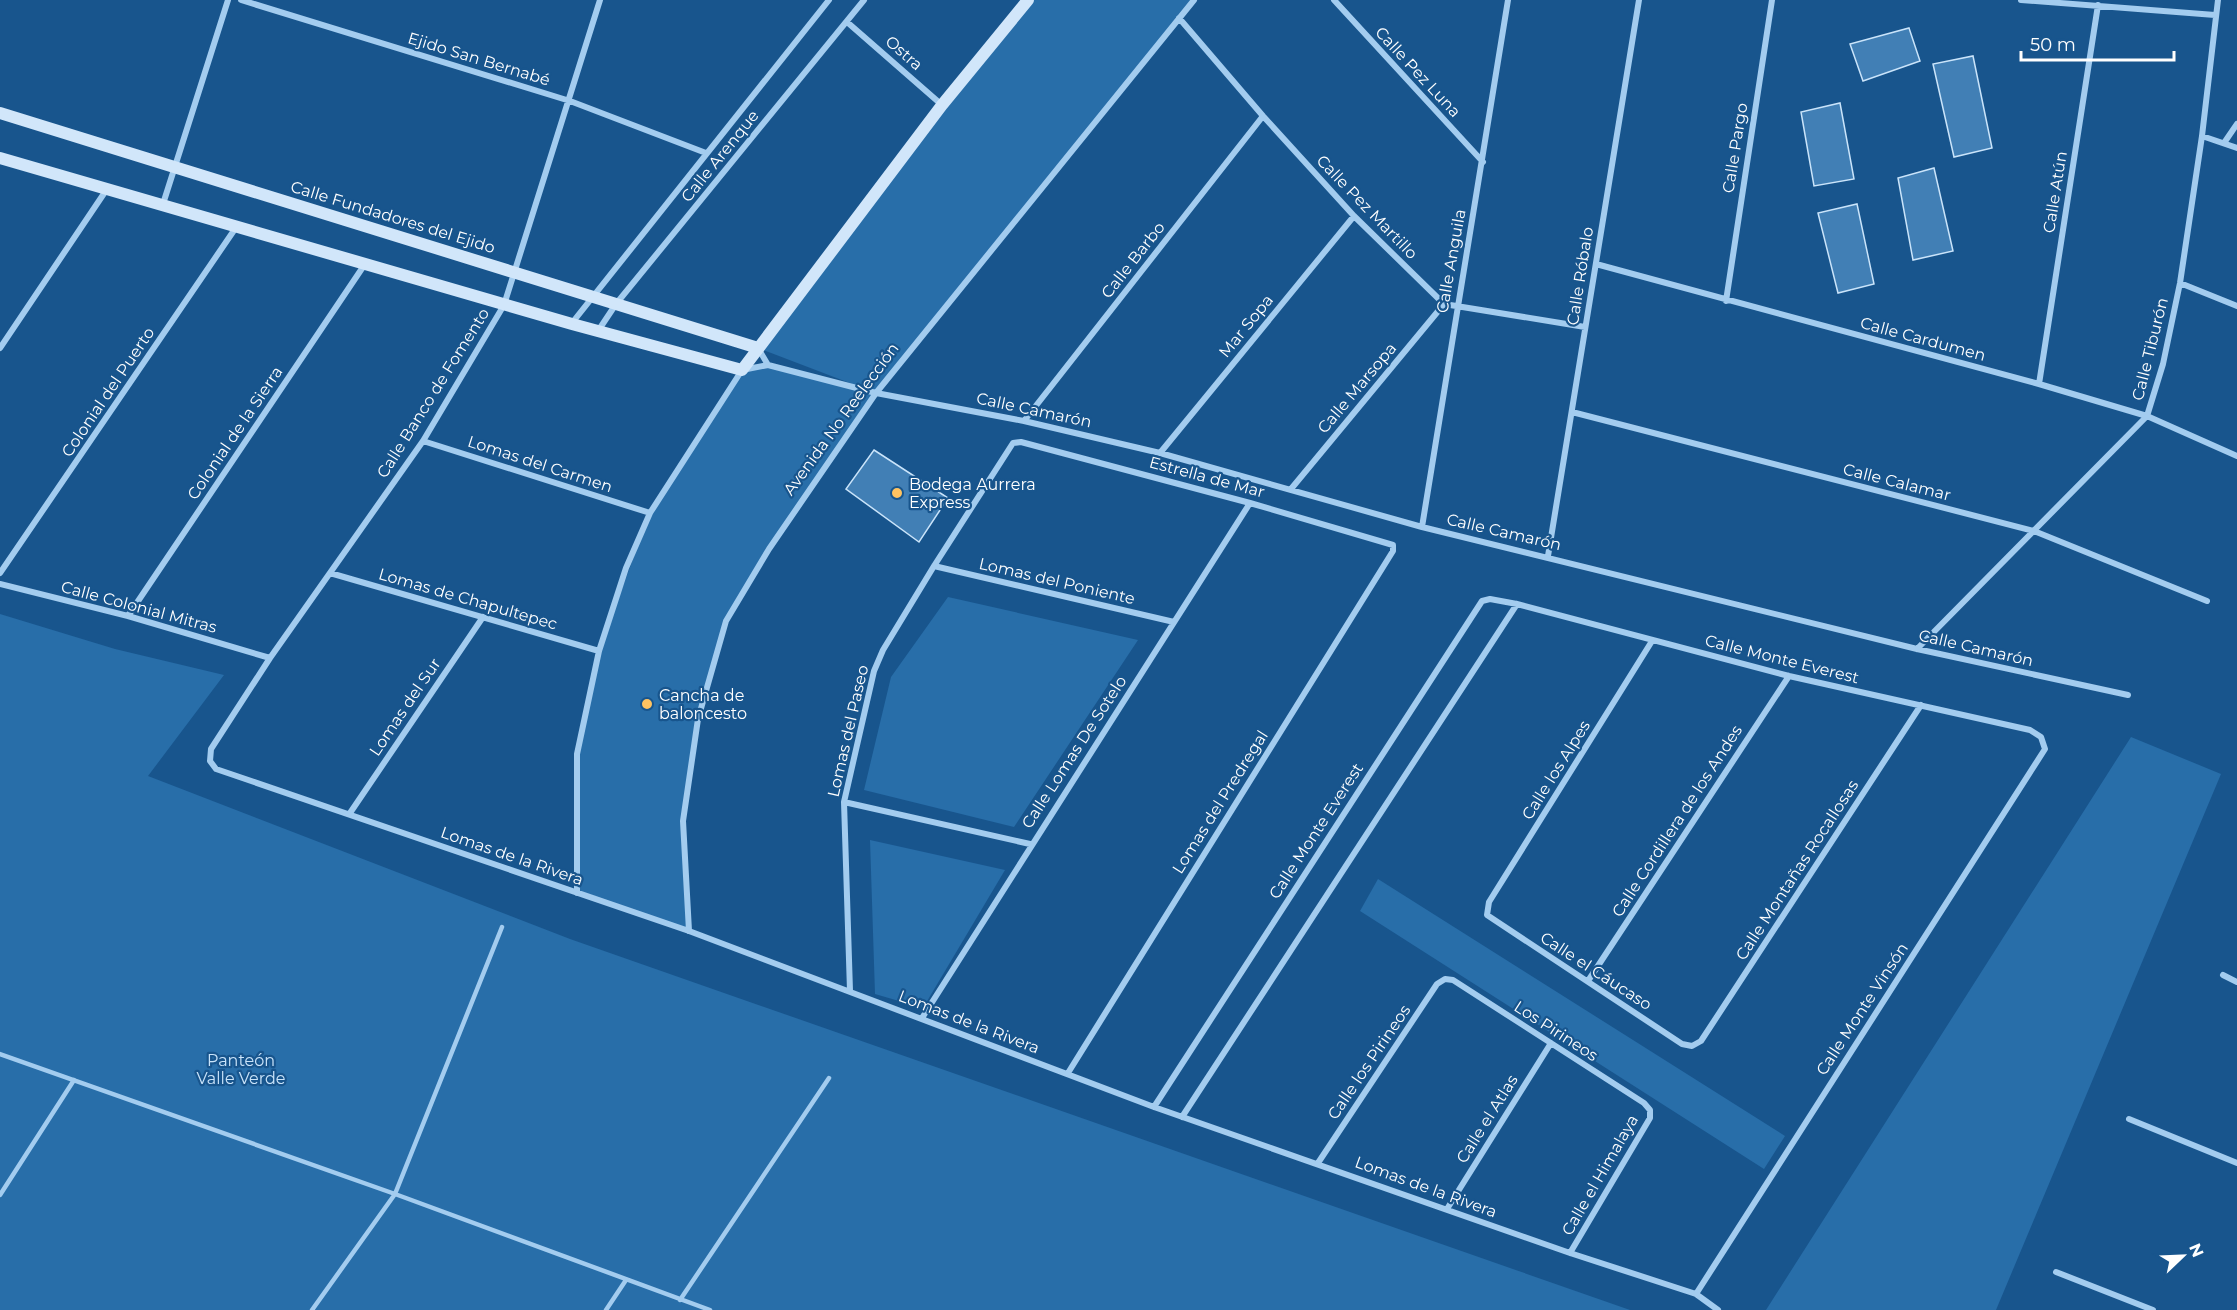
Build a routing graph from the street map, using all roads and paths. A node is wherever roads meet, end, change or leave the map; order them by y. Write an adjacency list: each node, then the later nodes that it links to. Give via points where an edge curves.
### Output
1 (228, 0): 29 (street)
2 (241, 0): 18 (street, Ejido San Bernabé)
3 (600, 0): 18 (street, Calle Banco de Fomento)
4 (829, 0): 26 (street, Calle Arenque)
5 (864, 0): 17 (street, Calle Arenque)
6 (1028, 0): 19 (street)
7 (1194, 0): 16 (street, Avenida No Reelección)
8 (1334, 0): 28 (street, Calle Pez Luna)
9 (1508, 0): 28 (street, Calle Anguila)
10 (1640, 0): 35 (street, Calle Róbalo)
11 (1772, 0): 39 (street, Calle Pargo)
12 (2021, 0): 14 (street)
13 (2218, 0): 15 (street, Calle Tiburón)
14 (2098, 5): 15 (street); 52 (street, Calle Atún)
15 (2215, 15): 23 (street, Calle Tiburón)
16 (1179, 18): 21 (street, Calle Pez Martillo); 53 (street, Avenida No Reelección)
17 (847, 22): 19 (street, Ostra); 40 (street, Calle Arenque)
18 (570, 101): 26 (street, Ejido San Bernabé); 36 (street, Calle Banco de Fomento)
19 (942, 105): 49 (street)
20 (0, 113): 29 (street, Calle Fundadores del Ejido)
21 (1263, 116): 32 (street, Calle Pez Martillo); 56 (street, Calle Barbo)
22 (2237, 124): 24 (street)
23 (2202, 136): 24 (street); 37 (street, Calle Tiburón)
24 (2224, 143): 25 (street)
25 (2237, 148)
26 (706, 153): 38 (street, Calle Arenque)
27 (0, 158): 30 (street)
28 (1483, 162): 43 (street, Calle Anguila)
29 (176, 167): 31 (street); 36 (street, Calle Fundadores del Ejido)
30 (108, 188): 31 (street); 48 (street)
31 (163, 204): 33 (street)
32 (1354, 216): 41 (street, Calle Pez Martillo); 59 (street, Mar Sopa)
33 (237, 226): 34 (street); 69 (street, Colonial del Puerto)
34 (365, 264): 42 (street); 74 (street, Colonial de la Sierra)
35 (1596, 264): 39 (street, Calle Cardumen); 46 (street, Calle Róbalo)
36 (515, 272): 38 (street, Calle Fundadores del Ejido); 42 (street, Calle Banco de Fomento)
37 (2180, 283): 44 (street); 55 (street, Calle Tiburón, via 2163,364)
38 (592, 296): 40 (street, Calle Fundadores del Ejido); 45 (street, Calle Arenque)
39 (1726, 301): 52 (street, Calle Cardumen)
40 (616, 304): 47 (street, Calle Arenque); 49 (street, Calle Fundadores del Ejido)
41 (1444, 304): 43 (street); 61 (street, Calle Marsopa)
42 (504, 305): 45 (street); 57 (street, Calle Banco de Fomento)
43 (1457, 305): 46 (street); 64 (street, Calle Anguila)
44 (2237, 306)
45 (572, 324): 47 (street)
46 (1585, 327): 54 (street, Calle Róbalo)
47 (598, 331): 51 (street)
48 (0, 348)
49 (758, 348): 50 (street); 51 (street)
50 (768, 365): 51 (street); 53 (street)
51 (742, 370): 63 (street)
52 (2039, 384): 55 (street, Calle Cardumen)
53 (876, 393): 56 (street, Calle Camarón); 92 (street, Avenida No Reelección, via 769,549 726,621 698,719 683,821)
54 (1572, 412): 65 (street, Calle Calamar); 67 (street, Calle Róbalo)
55 (2147, 416): 60 (street, Calle Cardumen); 65 (street, Calle Tiburón)
56 (1024, 421): 59 (street, Calle Camarón)
57 (423, 441): 63 (street, Lomas del Carmen); 70 (street, Calle Banco de Fomento)
58 (1013, 443): 62 (street, Estrella de Mar); 68 (street, Lomas del Paseo)
59 (1160, 453): 61 (street, Calle Camarón)
60 (2237, 456)
61 (1291, 489): 64 (street, Calle Camarón)
62 (1250, 502): 66 (street, Estrella de Mar); 76 (street, Calle Lomas De Sotelo)
63 (650, 513): 79 (street, via 626,568)
64 (1422, 526): 67 (street, Calle Camarón)
65 (2034, 531): 72 (street, Calle Calamar); 78 (street, Calle Tiburón)
66 (1393, 545): 102 (street, Lomas del Predregal, via 1387,561)
67 (1548, 555): 78 (street, Calle Camarón)
68 (934, 566): 76 (street, Lomas del Poniente); 86 (street, Lomas del Paseo, via 874,671)
69 (0, 573)
70 (330, 573): 75 (street, Lomas de Chapultepec); 80 (street, Calle Banco de Fomento)
71 (0, 584): 74 (street, Calle Colonial Mitras)
72 (2206, 601)
73 (1517, 604): 77 (street, Calle Monte Everest); 105 (street, Calle Monte Everest, via 1490,599 1477,606); 107 (street)
74 (128, 616): 80 (street, Calle Colonial Mitras)
75 (483, 617): 79 (street, Lomas de Chapultepec); 87 (street, Lomas del Sur)
76 (1174, 622): 88 (street, Calle Lomas De Sotelo)
77 (1652, 641): 81 (street, Calle Monte Everest); 90 (street, Calle los Alpes, via 1489,902)
78 (1917, 649): 82 (street, Calle Camarón)
79 (599, 651): 89 (street, via 577,754)
80 (270, 658): 85 (street, Calle Banco de Fomento, via 211,749)
81 (1789, 676): 83 (street, Calle Monte Everest); 95 (street, Calle Cordillera de los Andes)
82 (2128, 695)
83 (1921, 705): 84 (street, Calle Monte Everest, via 2030,730); 100 (street, Calle Montañas Rocallosas, via 1701,1041)
84 (2041, 737): 117 (street, Calle Monte Vinsón, via 2045,748)
85 (210, 761): 87 (street, Lomas de la Rivera, via 216,769)
86 (844, 802): 88 (street); 97 (street, Lomas del Paseo)
87 (350, 813): 89 (street, Lomas de la Rivera)
88 (1030, 844): 98 (street, Calle Lomas De Sotelo)
89 (577, 893): 92 (street, Lomas de la Rivera)
90 (1487, 915): 95 (street, Calle el Cáucaso)
91 (502, 927): 111 (lane)
92 (689, 931): 97 (street, Lomas de la Rivera)
93 (2223, 975): 96 (street)
94 (1445, 980): 99 (street, Los Pirineos, via 1454,980); 109 (street, Calle los Pirineos, via 1437,984)
95 (1588, 981): 100 (street, Calle el Cáucaso, via 1682,1044)
96 (2237, 982)
97 (850, 991): 98 (street, Lomas de la Rivera)
98 (922, 1018): 102 (street, Lomas de la Rivera)
99 (1551, 1043): 106 (street, Los Pirineos); 113 (street, Calle el Atlas)
100 (1692, 1046)
101 (0, 1054): 104 (lane)
102 (1068, 1073): 105 (street, Lomas de la Rivera)
103 (829, 1078): 118 (lane)
104 (74, 1080): 111 (lane); 112 (lane)
105 (1154, 1107): 107 (street, Lomas de la Rivera)
106 (1650, 1110): 114 (street, Calle el Himalaya, via 1650,1118)
107 (1182, 1117): 109 (street, Lomas de la Rivera)
108 (2129, 1119): 110 (street)
109 (1318, 1163): 113 (street, Lomas de la Rivera)
110 (2237, 1163)
111 (396, 1194): 116 (lane); 119 (lane)
112 (0, 1195)
113 (1446, 1209): 114 (street, Lomas de la Rivera)
114 (1570, 1253): 117 (street, Lomas de la Rivera)
115 (2056, 1272): 123 (street)
116 (626, 1280): 118 (lane); 120 (lane)
117 (1696, 1294): 122 (street, Lomas de la Rivera)
118 (680, 1299): 121 (lane)
119 (312, 1310)
120 (606, 1310)
121 (710, 1310)
122 (1718, 1310)
123 (2153, 1310)

